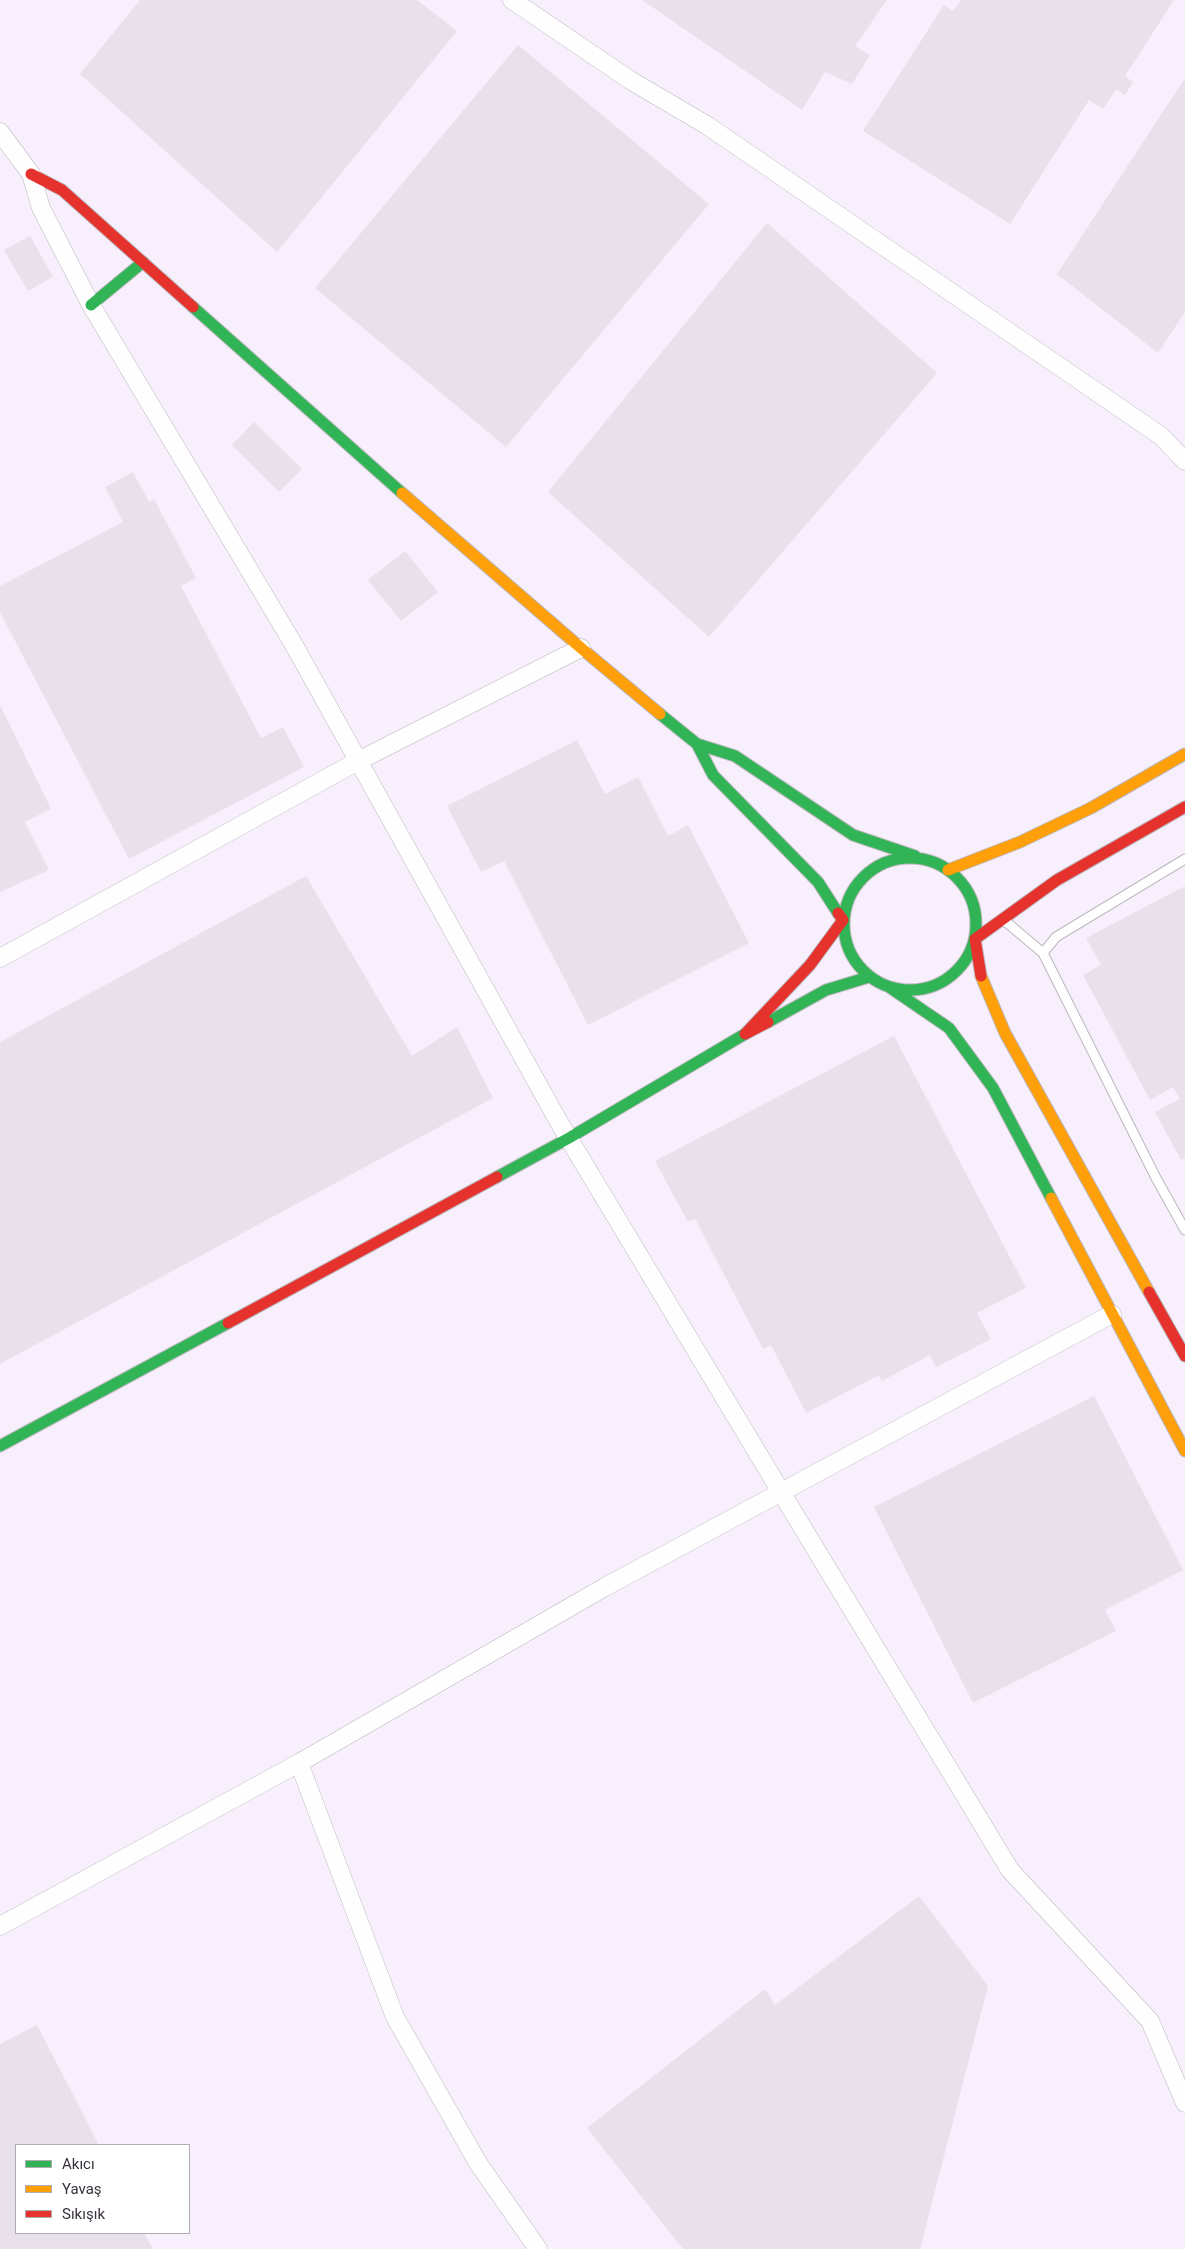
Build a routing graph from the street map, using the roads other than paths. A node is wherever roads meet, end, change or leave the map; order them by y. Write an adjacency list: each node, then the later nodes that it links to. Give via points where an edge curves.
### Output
1 (512, 0): 6 (street, via 630,80 741,148 1161,436)
2 (0, 132): 3 (street)
3 (31, 174): 4 (street, via 62,190); 5 (street, via 41,208)
4 (143, 262): 5 (street); 7 (street, via 298,402)
5 (91, 305): 10 (street, via 294,646)
6 (1185, 460)
7 (581, 648): 8 (street); 10 (street)
8 (697, 744): 12 (street, via 735,756 853,835); 16 (street, via 713,774 818,882)
9 (1185, 754): 14 (street, via 1091,808 1020,842)
10 (358, 761): 19 (street); 23 (street)
11 (1185, 807): 15 (street, via 1056,880)
12 (920, 858): 14 (street); 16 (street, via 898,858 871,870 848,898)
13 (1185, 859): 18 (lane, via 1056,937)
14 (948, 870): 17 (street, via 971,896 976,917)
15 (1003, 919): 17 (street); 18 (lane)
16 (843, 920): 20 (street, via 845,941 854,962); 22 (street, via 810,965)
17 (975, 939): 21 (street, via 966,959 952,976 933,987 911,991); 26 (street, via 982,981 1005,1033)
18 (1043, 953): 24 (lane)
19 (0, 958)
20 (870, 977): 21 (street); 22 (street, via 826,990)
21 (889, 987): 25 (street, via 949,1028 993,1088)
22 (745, 1034): 23 (street)
23 (569, 1138): 27 (street); 29 (street)
24 (1185, 1230)
25 (1112, 1314): 28 (street); 29 (street)
26 (1185, 1356)
27 (0, 1446)
28 (1185, 1451)
29 (781, 1492): 30 (street, via 605,1587); 32 (street, via 1010,1870 1150,2022)
30 (299, 1762): 31 (street); 33 (street, via 395,2017 478,2163)
31 (0, 1926)
32 (1185, 2104)
33 (538, 2249)

